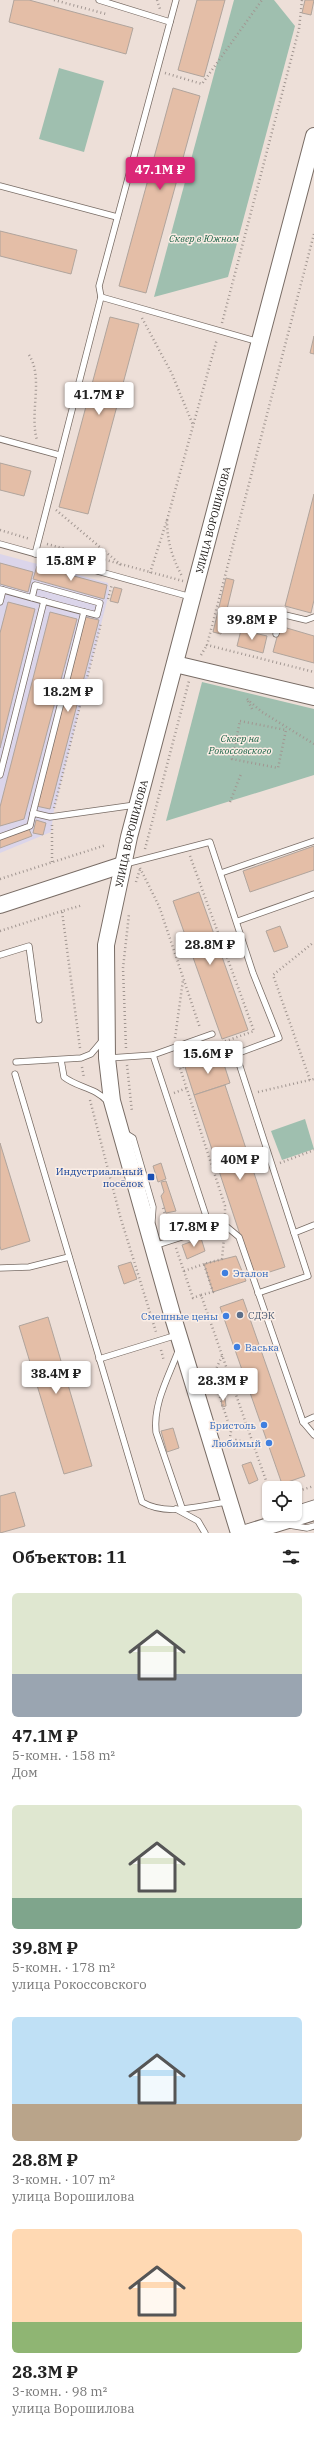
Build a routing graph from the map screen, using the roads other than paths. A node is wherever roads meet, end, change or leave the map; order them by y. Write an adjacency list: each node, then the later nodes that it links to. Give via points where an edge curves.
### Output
1 (99, 0): 3 (lane)
2 (176, 0): 3 (lane)
3 (170, 22): 6 (lane)
4 (314, 136): 8 (main road, УЛИЦА ВОРОШИЛОВА)
5 (0, 186): 6 (lane)
6 (117, 217): 7 (lane, via 99,286)
7 (101, 297): 8 (lane); 10 (lane)
8 (259, 342): 15 (main road, УЛИЦА ВОРОШИЛОВА)
9 (0, 439): 10 (lane)
10 (59, 455): 12 (lane)
11 (0, 544): 12 (lane)
12 (35, 554): 15 (lane)
13 (2, 589): 14 (lane); 17 (lane)
14 (32, 598): 16 (lane); 18 (lane, via 35,585 100,603 97,615)
15 (194, 598): 21 (main road, УЛИЦА ВОРОШИЛОВА)
16 (44, 601): 18 (lane); 23 (lane)
17 (0, 602)
18 (84, 612): 25 (lane)
19 (314, 617): 20 (lane, via 306,620 281,614)
20 (276, 634)
21 (175, 664): 22 (main road); 24 (main road, УЛИЦА ВОРОШИЛОВА)
22 (314, 697)
23 (0, 775)
24 (137, 804): 25 (lane, via 53,817); 28 (main road, УЛИЦА ВОРОШИЛОВА)
25 (33, 813): 26 (lane, via 30,826)
26 (0, 837)
27 (314, 841): 29 (lane)
28 (122, 865): 29 (lane, via 210,842); 31 (main road); 35 (main road, УЛИЦА ВОРОШИЛОВА, via 106,945)
29 (221, 873): 32 (lane)
30 (314, 894): 32 (lane)
31 (0, 905)
32 (238, 921): 45 (lane, via 253,973 279,1038 236,1054)
33 (0, 955): 34 (lane, via 29,946)
34 (39, 1020)
35 (107, 1031): 38 (main road, УЛИЦА ВОРОШИЛОВА); 39 (lane, via 100,1045 91,1054)
36 (212, 1034): 37 (lane)
37 (153, 1054): 38 (lane); 44 (lane)
38 (107, 1058): 42 (main road, УЛИЦА ВОРОШИЛОВА)
39 (61, 1060): 40 (lane); 42 (lane, via 64,1077 73,1084 96,1091)
40 (16, 1062)
41 (15, 1074): 47 (lane)
42 (114, 1108): 46 (main road, УЛИЦА ВОРОШИЛОВА)
43 (314, 1226): 45 (lane)
44 (210, 1228): 46 (lane); 49 (lane, via 232,1229 239,1237)
45 (294, 1233): 49 (lane, via 308,1276)
46 (151, 1243): 50 (main road, УЛИЦА ВОРОШИЛОВА)
47 (69, 1257): 48 (lane, via 29,1267); 51 (lane)
48 (0, 1268)
49 (258, 1293): 53 (lane)
50 (179, 1339): 51 (lane, via 158,1340); 55 (main road, УЛИЦА ВОРОШИЛОВА); 58 (lane, via 154,1419)
51 (99, 1359): 59 (lane, via 142,1502 161,1509)
52 (314, 1417): 53 (lane)
53 (303, 1422): 54 (lane)
54 (314, 1435)
55 (229, 1502): 58 (lane); 66 (main road, УЛИЦА ВОРОШИЛОВА)
56 (314, 1502): 57 (lane)
57 (302, 1506)
58 (182, 1508): 59 (lane)
59 (174, 1509): 65 (lane, via 198,1521)
60 (314, 1512): 61 (main road)
61 (302, 1515)
62 (281, 1521): 67 (main road)
63 (287, 1521): 64 (lane, via 307,1528)
64 (314, 1526)
65 (205, 1533)
66 (239, 1533)
67 (246, 1533)

